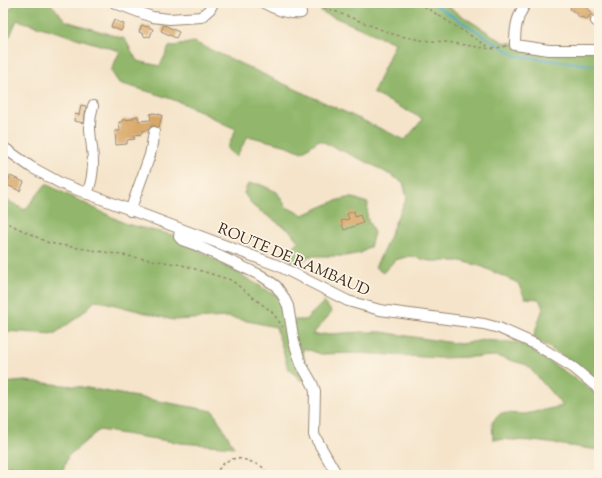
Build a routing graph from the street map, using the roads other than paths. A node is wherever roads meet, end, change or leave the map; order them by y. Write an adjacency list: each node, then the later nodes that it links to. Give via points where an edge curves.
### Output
1 (115, 3): 2 (street, via 152,17 169,19 201,17)
2 (213, 3)
3 (264, 3): 5 (street, via 293,14)
4 (524, 6): 6 (street, via 515,26 515,45 549,50)
5 (301, 13)
6 (599, 50)
7 (93, 106): 10 (street, via 89,124 93,162)
8 (154, 132): 11 (street, via 150,155)
9 (3, 147): 10 (street, ROUTE DE RAMBAUD, via 45,176)
10 (87, 194): 11 (street, ROUTE DE RAMBAUD)
11 (130, 211): 12 (street, ROUTE DE RAMBAUD)
12 (180, 229): 13 (street, ROUTE DE RAMBAUD, via 278,266 348,301 380,310 499,328 536,344 574,368); 14 (street, via 179,237 182,240 262,276 276,286 283,296 288,306 294,342 301,364 315,391 314,435)
13 (599, 389)
14 (337, 475)

